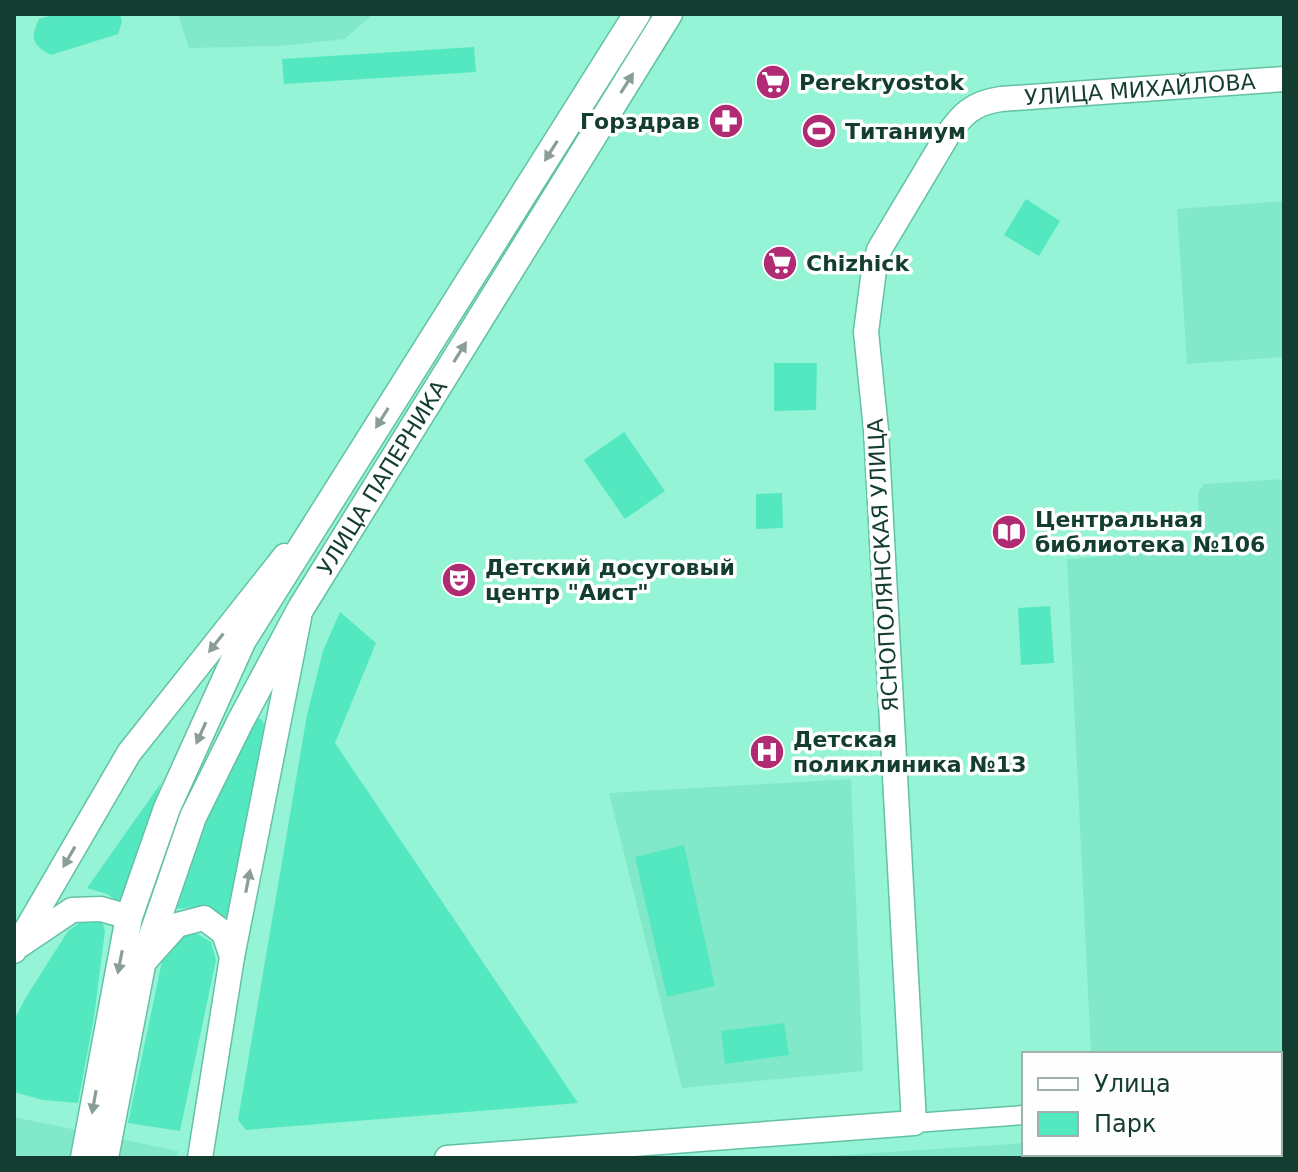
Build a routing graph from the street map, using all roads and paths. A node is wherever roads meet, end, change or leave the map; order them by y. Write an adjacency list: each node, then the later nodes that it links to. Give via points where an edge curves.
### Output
1 (637, 14): 5 (main road, УЛИЦА ПАПЕРНИКА, one-way to 5)
2 (669, 14): 6 (main road, УЛИЦА ПАПЕРНИКА, one-way to 2)
3 (1284, 79): 4 (street, УЛИЦА МИХАЙЛОВА)
4 (994, 100): 13 (street, ЯСНОПОЛЯНСКАЯ УЛИЦА, via 980,103 957,121 879,250 866,332 876,430)
5 (334, 494): 7 (main road, УЛИЦА ПАПЕРНИКА, one-way to 7, via 243,640 167,808); 8 (street, one-way to 8, via 129,753)
6 (301, 608): 9 (street, one-way to 6); 10 (main road, УЛИЦА ПАПЕРНИКА, via 193,817)
7 (129, 917): 8 (street, via 101,909 72,910); 11 (main road, УЛИЦА ПАПЕРНИКА, one-way to 11)
8 (14, 950)
9 (232, 957): 10 (street, УЛИЦА ПАПЕРНИКА, via 224,933 204,918 177,925); 16 (street)
10 (142, 965): 11 (main road, УЛИЦА ПАПЕРНИКА)
11 (114, 1046): 14 (main road, one-way to 14); 15 (main road)
12 (1022, 1115): 13 (street)
13 (914, 1123): 17 (street)
14 (84, 1158)
15 (105, 1158)
16 (200, 1158)
17 (447, 1158)

